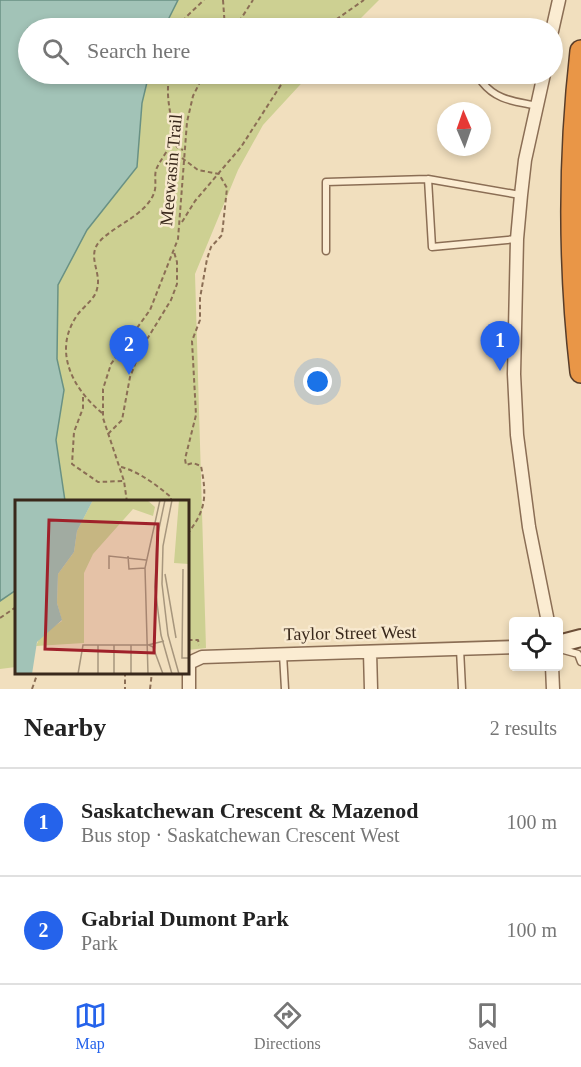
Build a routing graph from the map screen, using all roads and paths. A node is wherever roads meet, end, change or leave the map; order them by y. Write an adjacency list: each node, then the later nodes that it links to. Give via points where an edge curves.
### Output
1 (204, 0): 6 (path)
2 (223, 0): 7 (path)
3 (253, 0): 8 (path)
4 (364, 0): 9 (path)
5 (559, 0): 10 (street)
6 (185, 18)
7 (224, 18)
8 (242, 18)
9 (338, 18)
10 (555, 18)
11 (581, 51): 28 (highway, via 574,154 573,266)
12 (168, 84): 18 (path)
13 (199, 84): 19 (path, Meewasin Trail, via 193,96)
14 (282, 84): 21 (path)
15 (484, 84): 17 (lane, via 500,98)
16 (542, 84): 17 (street)
17 (537, 106): 23 (street)
18 (172, 138): 19 (path); 29 (path, via 155,172 155,192 150,200 98,243 93,258 99,283 97,292 68,331 70,373)
19 (183, 150): 20 (path, Meewasin Trail)
20 (183, 158): 21 (path, via 198,170); 24 (path, Meewasin Trail)
21 (219, 174): 24 (path); 36 (path, via 227,188 222,235 207,259 200,320 192,341 196,415 185,459 186,465 201,466 204,507)
22 (428, 178): 23 (lane); 25 (lane, via 432,247); 27 (lane, via 326,182)
23 (521, 195): 25 (street)
24 (181, 222): 26 (path, Meewasin Trail)
25 (517, 239): 38 (street, via 517,435 529,527)
26 (174, 250): 30 (path, Meewasin Trail, via 150,310 111,364 103,389); 31 (path, via 177,284 141,349 130,377 122,420)
27 (326, 251)
28 (581, 372)
29 (84, 397): 30 (path); 33 (path, via 74,432 72,464 98,482)
30 (102, 413): 31 (path, Meewasin Trail)
31 (108, 434): 32 (path, Meewasin Trail)
32 (120, 467): 33 (path, Meewasin Trail); 35 (path, via 134,471)
33 (124, 481): 34 (path, Meewasin Trail)
34 (127, 500)
35 (171, 500)
36 (189, 532)
37 (15, 608): 39 (path)
38 (547, 617)
39 (0, 618)
40 (581, 638): 41 (street)
41 (563, 644)
42 (509, 647): 44 (street, Taylor Street West)
43 (563, 648): 47 (lane, via 578,654)
44 (460, 649): 45 (street, Taylor Street West); 56 (lane)
45 (370, 652): 46 (street, Taylor Street West); 55 (street)
46 (283, 654): 53 (street, Taylor Street West, via 202,657 189,663); 54 (lane)
47 (581, 662)
48 (552, 671): 57 (street)
49 (37, 674): 51 (path)
50 (152, 674): 52 (path)
51 (32, 689)
52 (150, 689)
53 (189, 689)
54 (285, 689)
55 (371, 689)
56 (462, 689)
57 (553, 689)

